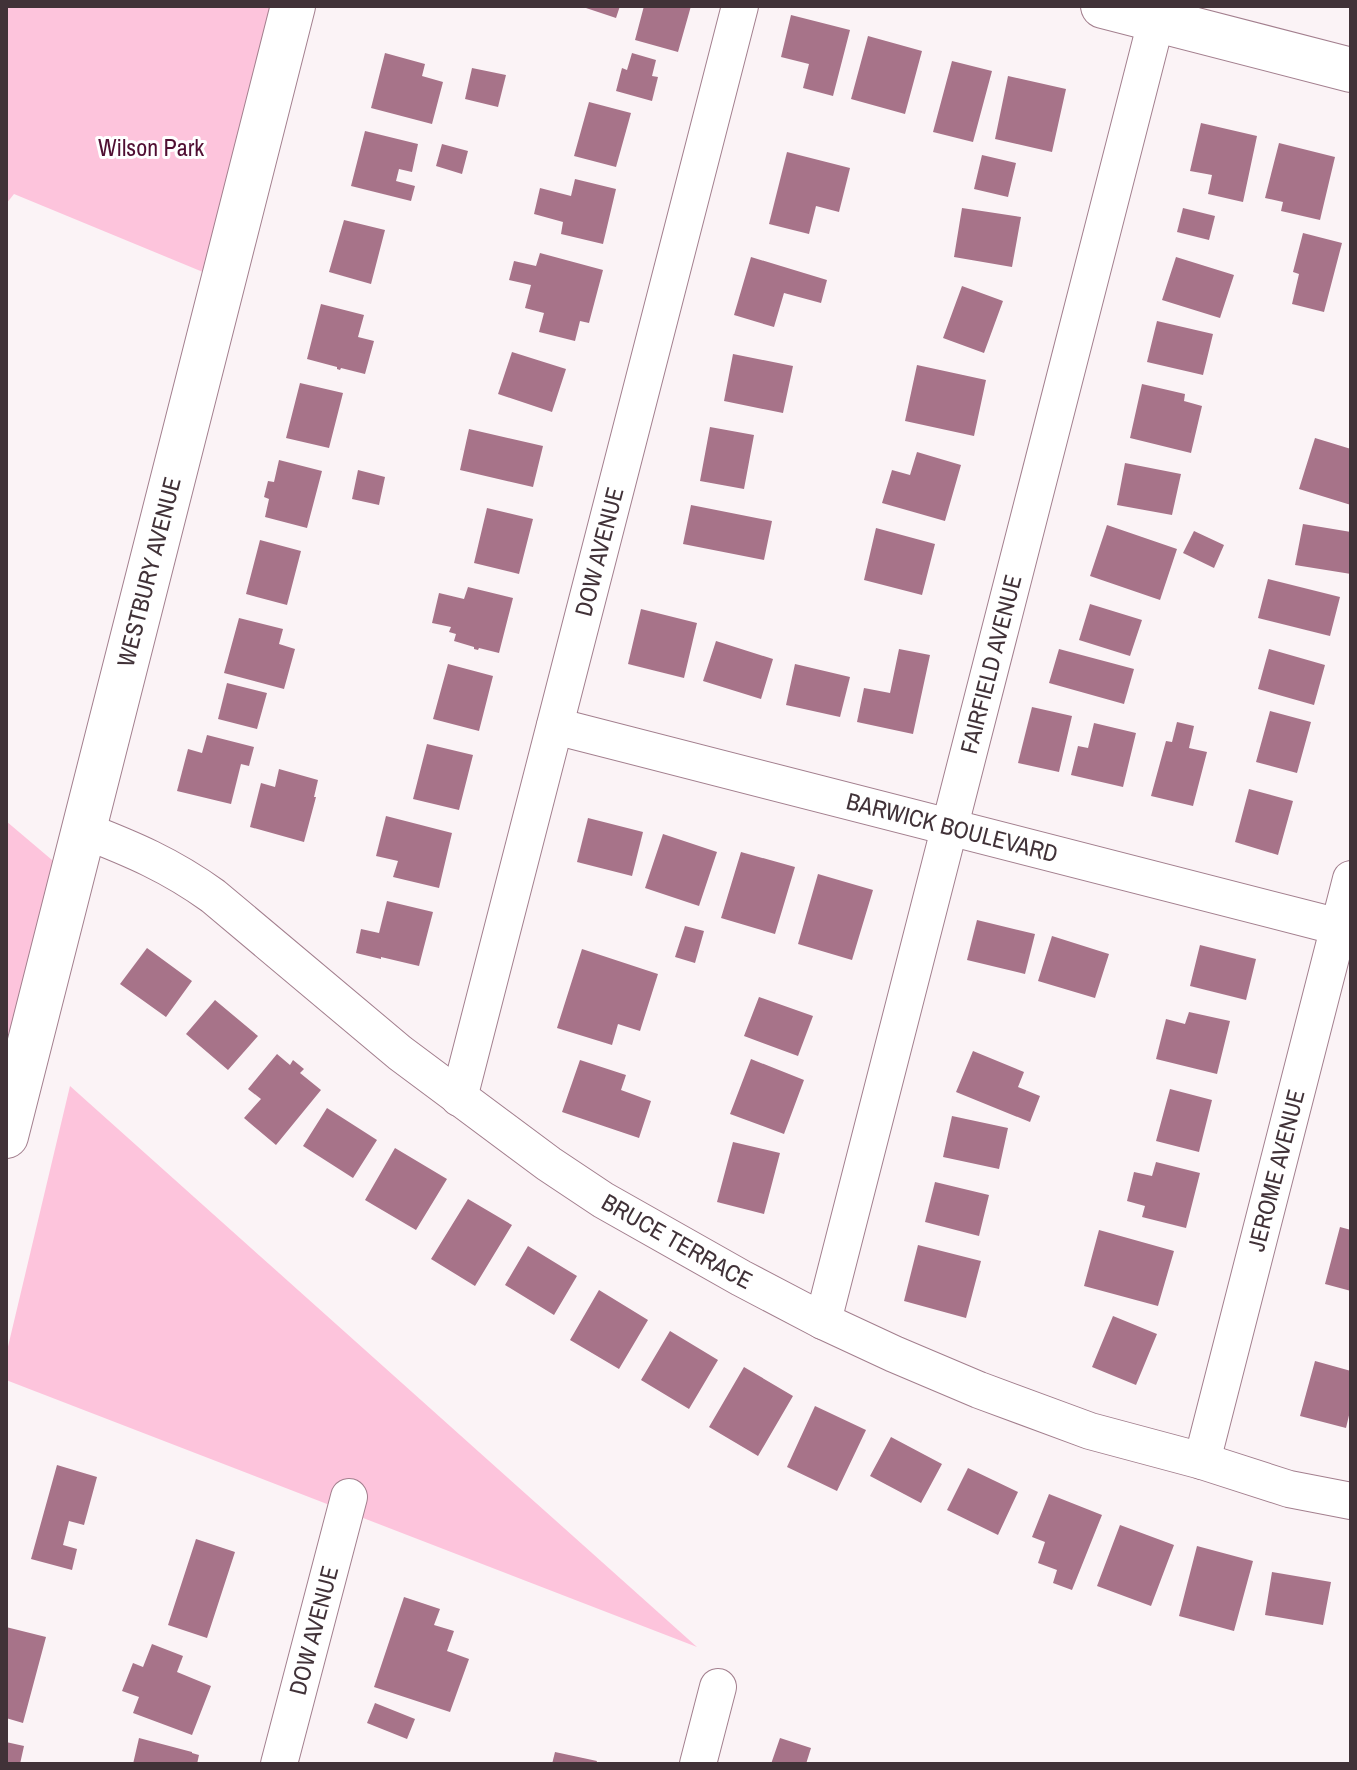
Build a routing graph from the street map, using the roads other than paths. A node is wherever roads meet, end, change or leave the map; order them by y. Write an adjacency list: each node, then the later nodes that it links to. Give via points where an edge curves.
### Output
1 (293, 6): 8 (main road, WESTBURY AVENUE)
2 (740, 6): 6 (street, DOW AVENUE)
3 (1103, 6): 4 (main road)
4 (1158, 13): 5 (main road); 7 (street, FAIRFIELD AVENUE)
5 (1351, 70)
6 (555, 726): 7 (street, BARWICK BOULEVARD); 11 (street, DOW AVENUE)
7 (949, 826): 10 (street, BARWICK BOULEVARD); 13 (street, FAIRFIELD AVENUE)
8 (83, 830): 11 (street, BRUCE TERRACE, via 140,852 202,888); 12 (main road, WESTBURY AVENUE)
9 (1351, 879): 10 (street, JEROME AVENUE)
10 (1345, 928): 14 (street, JEROME AVENUE)
11 (459, 1098): 13 (street, BRUCE TERRACE, via 603,1200)
12 (6, 1136)
13 (823, 1321): 14 (street, BRUCE TERRACE, via 1090,1431)
14 (1202, 1461): 16 (street, BRUCE TERRACE, via 1289,1489)
15 (349, 1497): 18 (street, DOW AVENUE)
16 (1351, 1501)
17 (718, 1687): 19 (street)
18 (279, 1764)
19 (698, 1764)

